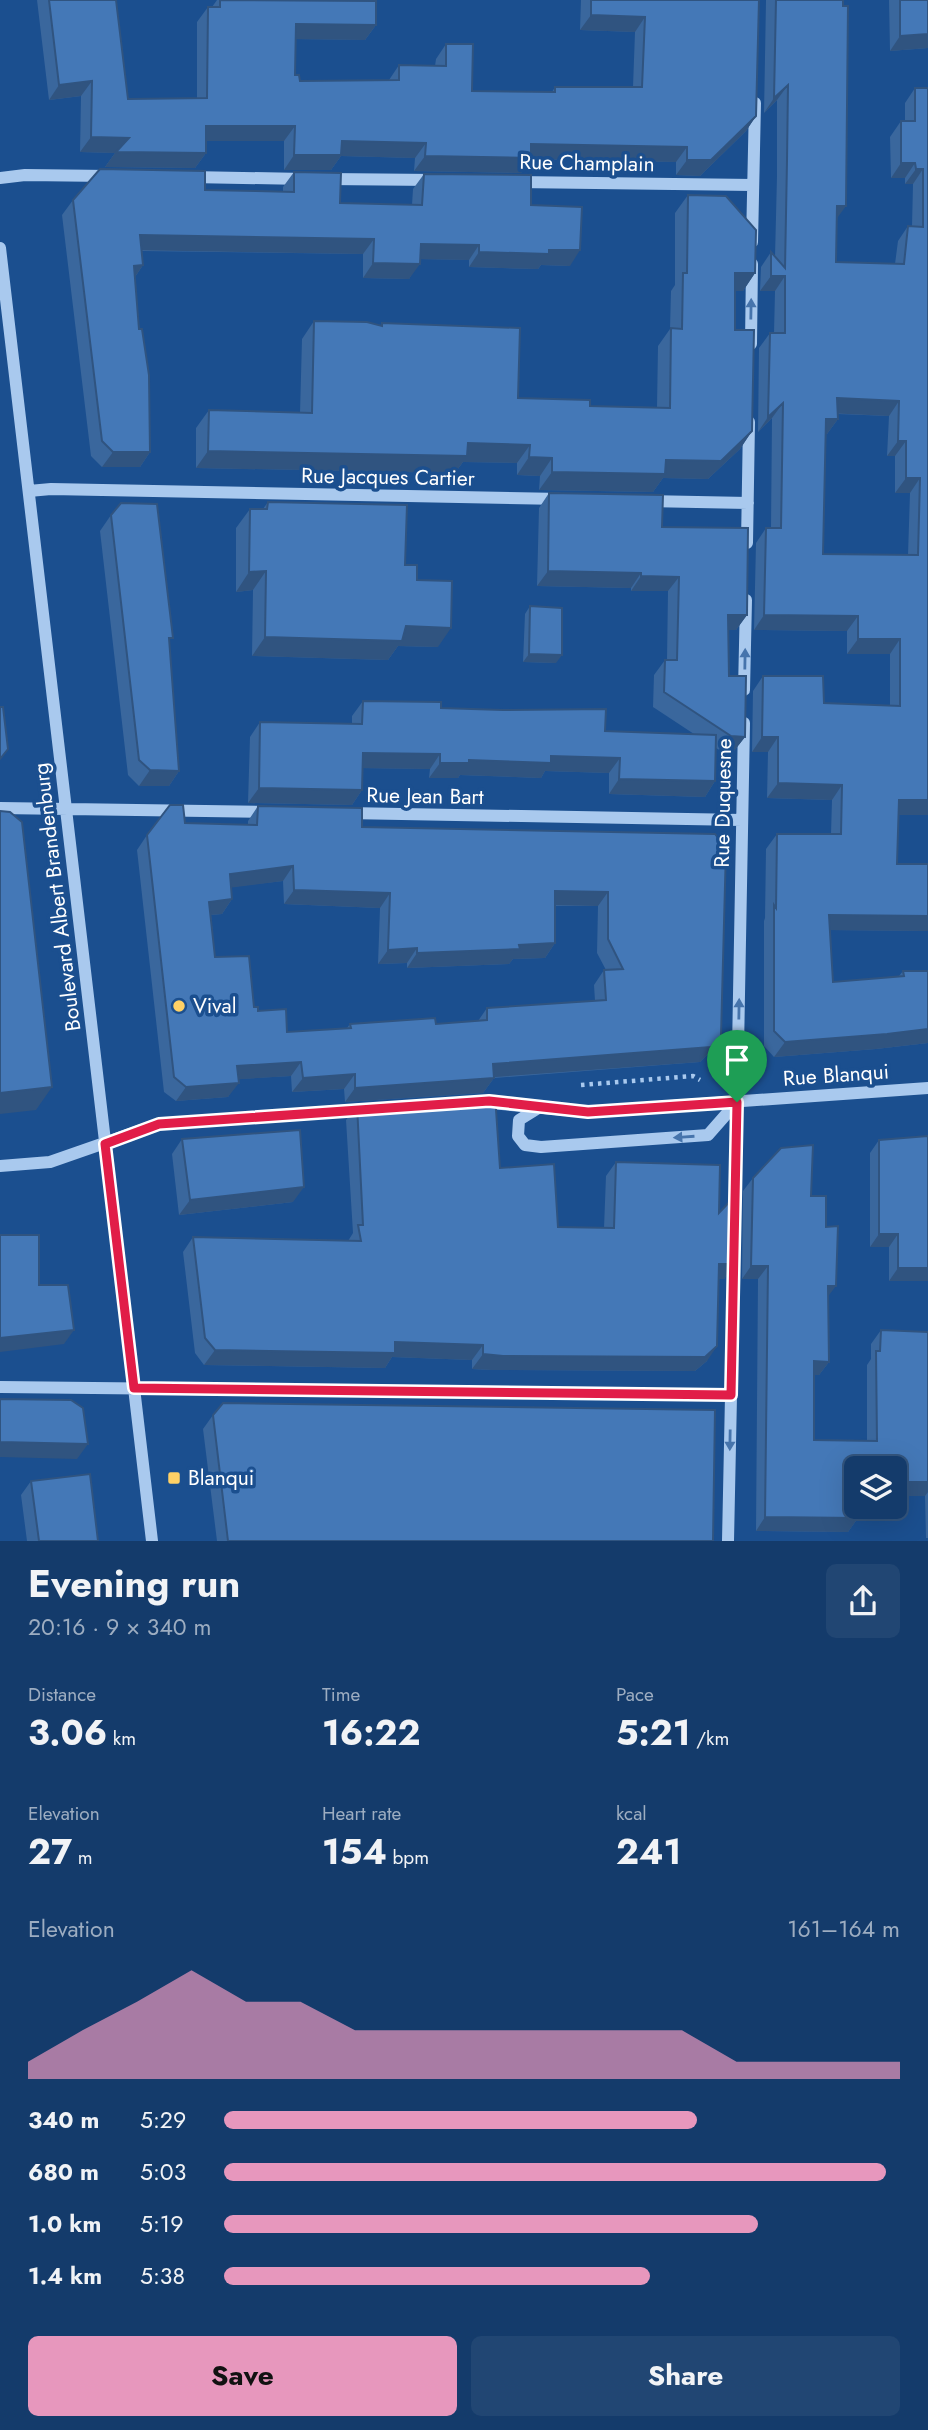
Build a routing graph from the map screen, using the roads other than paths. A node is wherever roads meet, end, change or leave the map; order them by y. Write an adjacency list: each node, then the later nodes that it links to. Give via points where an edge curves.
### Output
1 (755, 92): 7 (street)
2 (129, 176): 4 (street)
3 (171, 177): 5 (street)
4 (0, 178)
5 (449, 181)
6 (504, 181): 7 (street, Rue Champlain)
7 (753, 185): 9 (street, one-way to 7)
8 (0, 248): 11 (street, Boulevard Albert Brandenburg)
9 (750, 351)
10 (749, 406): 14 (street)
11 (29, 491): 12 (street, Rue Jacques Cartier); 18 (street, Boulevard Albert Brandenburg)
12 (573, 499)
13 (628, 500): 14 (street)
14 (748, 503): 15 (street)
15 (747, 557)
16 (746, 584): 21 (street, Rue Duquesne, one-way to 16)
17 (0, 807): 18 (street)
18 (66, 808): 19 (street); 27 (street, Boulevard Albert Brandenburg)
19 (280, 812)
20 (335, 813): 21 (street, Rue Jean Bart)
21 (742, 820): 23 (street, Rue Duquesne, one-way to 21)
22 (928, 1088): 23 (street, Rue Blanqui)
23 (737, 1102): 25 (street, Rue Blanqui, via 588,1112); 25 (street, one-way to 25, via 708,1135 525,1145 518,1136 519,1120); 31 (street, Rue Duquesne)
24 (462, 1103): 25 (street, Rue Blanqui)
25 (541, 1106)
26 (379, 1108): 27 (street, via 159,1124)
27 (105, 1144): 28 (street, via 50,1162); 30 (street, Boulevard Albert Brandenburg)
28 (0, 1166)
29 (0, 1387): 30 (street)
30 (134, 1388): 31 (street); 32 (street, Boulevard Albert Brandenburg)
31 (731, 1395): 33 (street, Rue Duquesne, one-way to 33)
32 (152, 1541)
33 (728, 1541)

